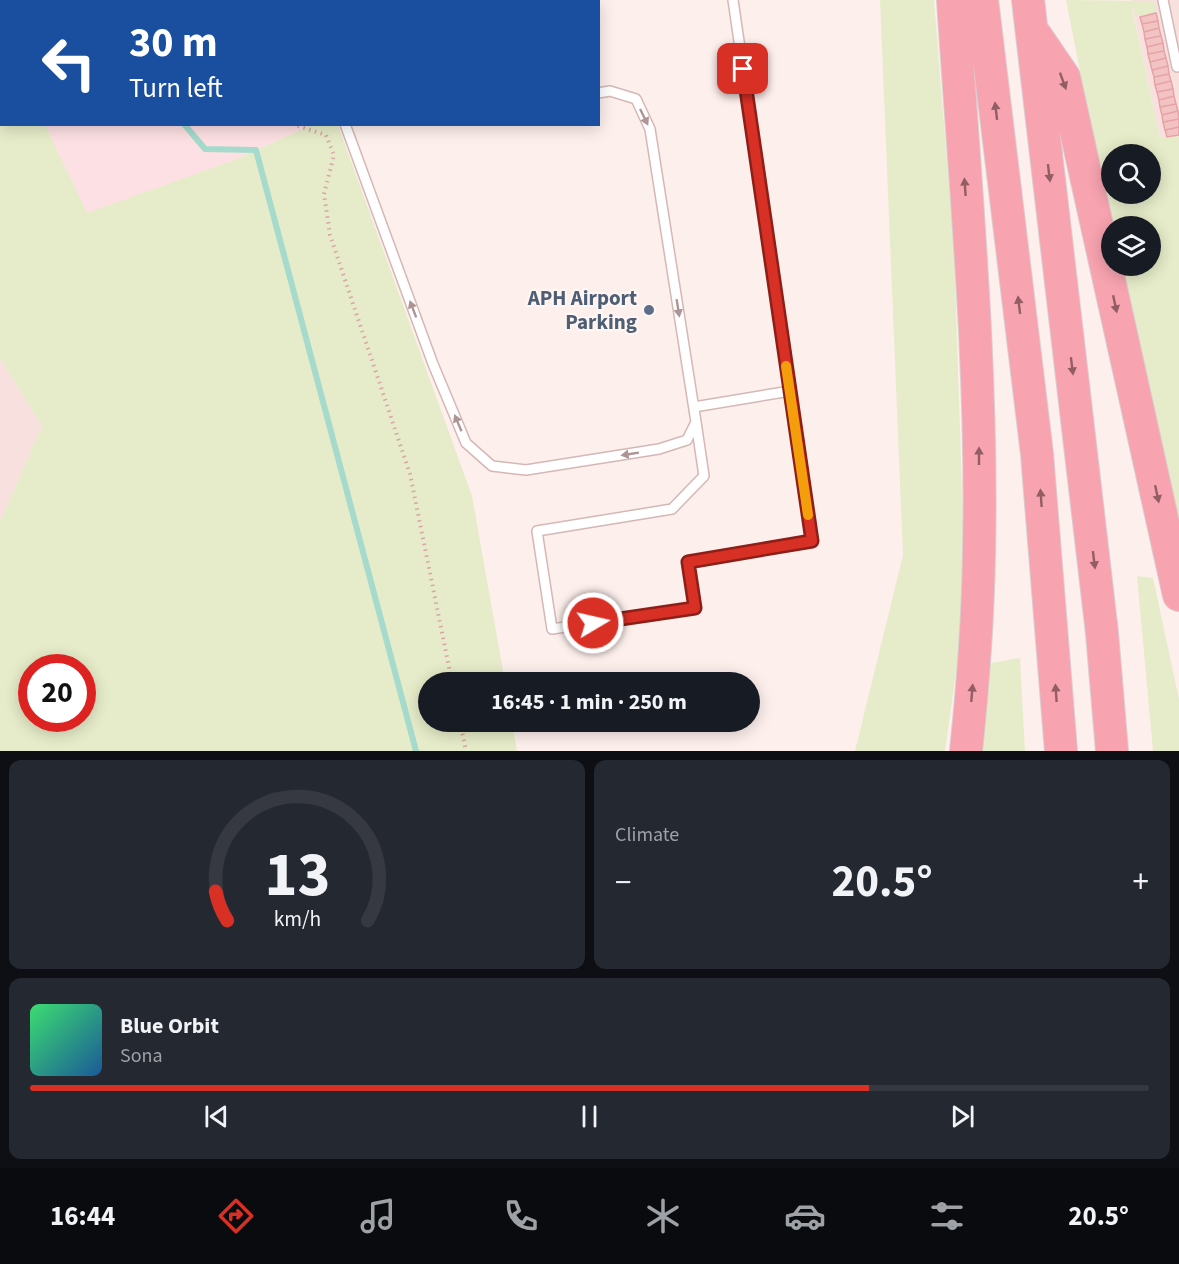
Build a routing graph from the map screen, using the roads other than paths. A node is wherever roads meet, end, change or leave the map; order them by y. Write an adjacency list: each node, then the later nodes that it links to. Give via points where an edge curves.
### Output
1 (733, 0): 10 (lane)
2 (953, 0): 14 (highway, one-way to 2, via 975,664 979,552 978,399)
3 (982, 0): 15 (highway, one-way to 3, via 1037,454)
4 (1028, 0): 6 (highway)
5 (1163, 0): 7 (lane)
6 (1033, 31): 13 (highway, one-way to 13, via 1064,77); 16 (highway, one-way to 16)
7 (1178, 67)
8 (600, 93): 11 (lane, one-way to 11, via 610,91 636,99 650,129)
9 (346, 126): 12 (lane, one-way to 9, via 687,440 659,449 526,470 492,466 466,443)
10 (790, 391): 11 (lane); 12 (lane, via 812,541 688,562 695,608 552,629 537,531 672,509 704,476)
11 (694, 406): 12 (lane)
12 (696, 422)
13 (1179, 595)
14 (966, 751)
15 (1061, 751)
16 (1112, 751)

